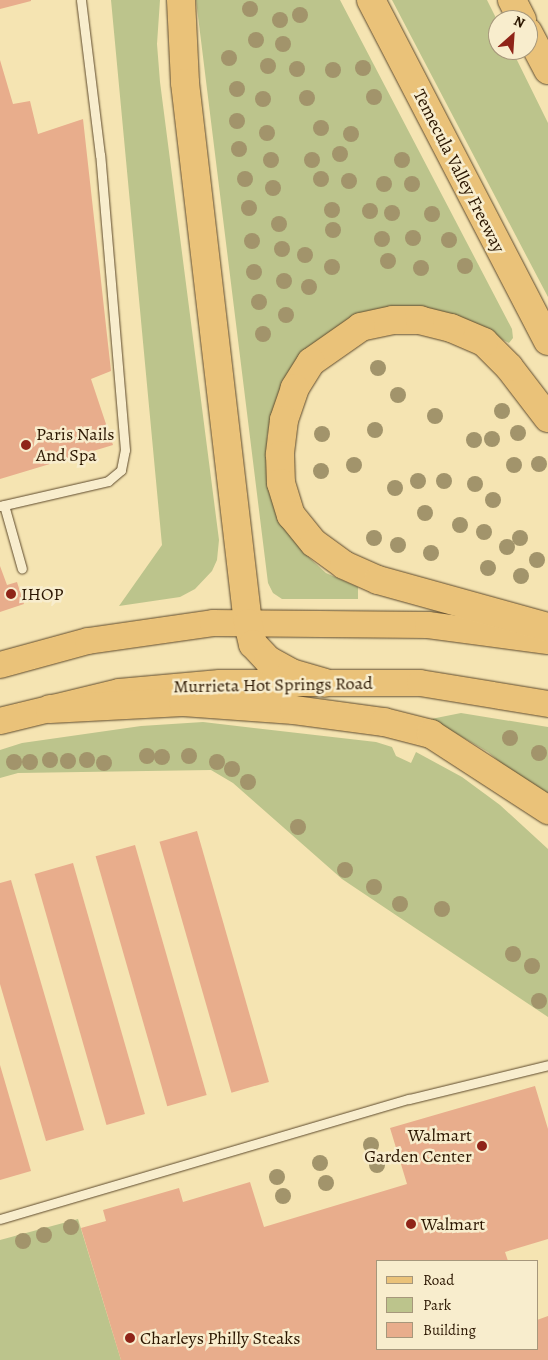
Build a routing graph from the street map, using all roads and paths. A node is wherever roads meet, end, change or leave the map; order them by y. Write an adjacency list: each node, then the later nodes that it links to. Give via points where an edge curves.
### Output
1 (81, 0): 8 (lane, via 100,155 125,450 121,470 108,482)
2 (181, 0): 10 (highway, via 185,83)
3 (371, 0): 6 (highway, Temecula Valley Freeway)
4 (538, 51): 5 (highway)
5 (548, 70)
6 (548, 341)
7 (548, 418): 11 (highway, via 509,367 484,342 452,328 420,320 393,320 361,327 311,362 294,388 284,420 280,455 281,483 291,515 314,543 344,566 378,580)
8 (2, 505): 9 (lane)
9 (22, 569)
10 (248, 623): 12 (main road, via 428,625); 13 (main road, via 159,628 88,641); 14 (highway, via 253,644 268,660 291,673)
11 (548, 627)
12 (548, 641)
13 (0, 664)
14 (325, 683): 15 (main road, Murrieta Hot Springs Road, via 420,683); 16 (main road, Murrieta Hot Springs Road, via 220,683 119,692)
15 (548, 704)
16 (50, 709): 17 (main road, Murrieta Hot Springs Road); 18 (highway, via 183,702 294,710 384,722 431,734 538,800)
17 (0, 721)
18 (548, 810)
19 (548, 1065): 20 (lane, via 409,1099)
20 (0, 1219)

